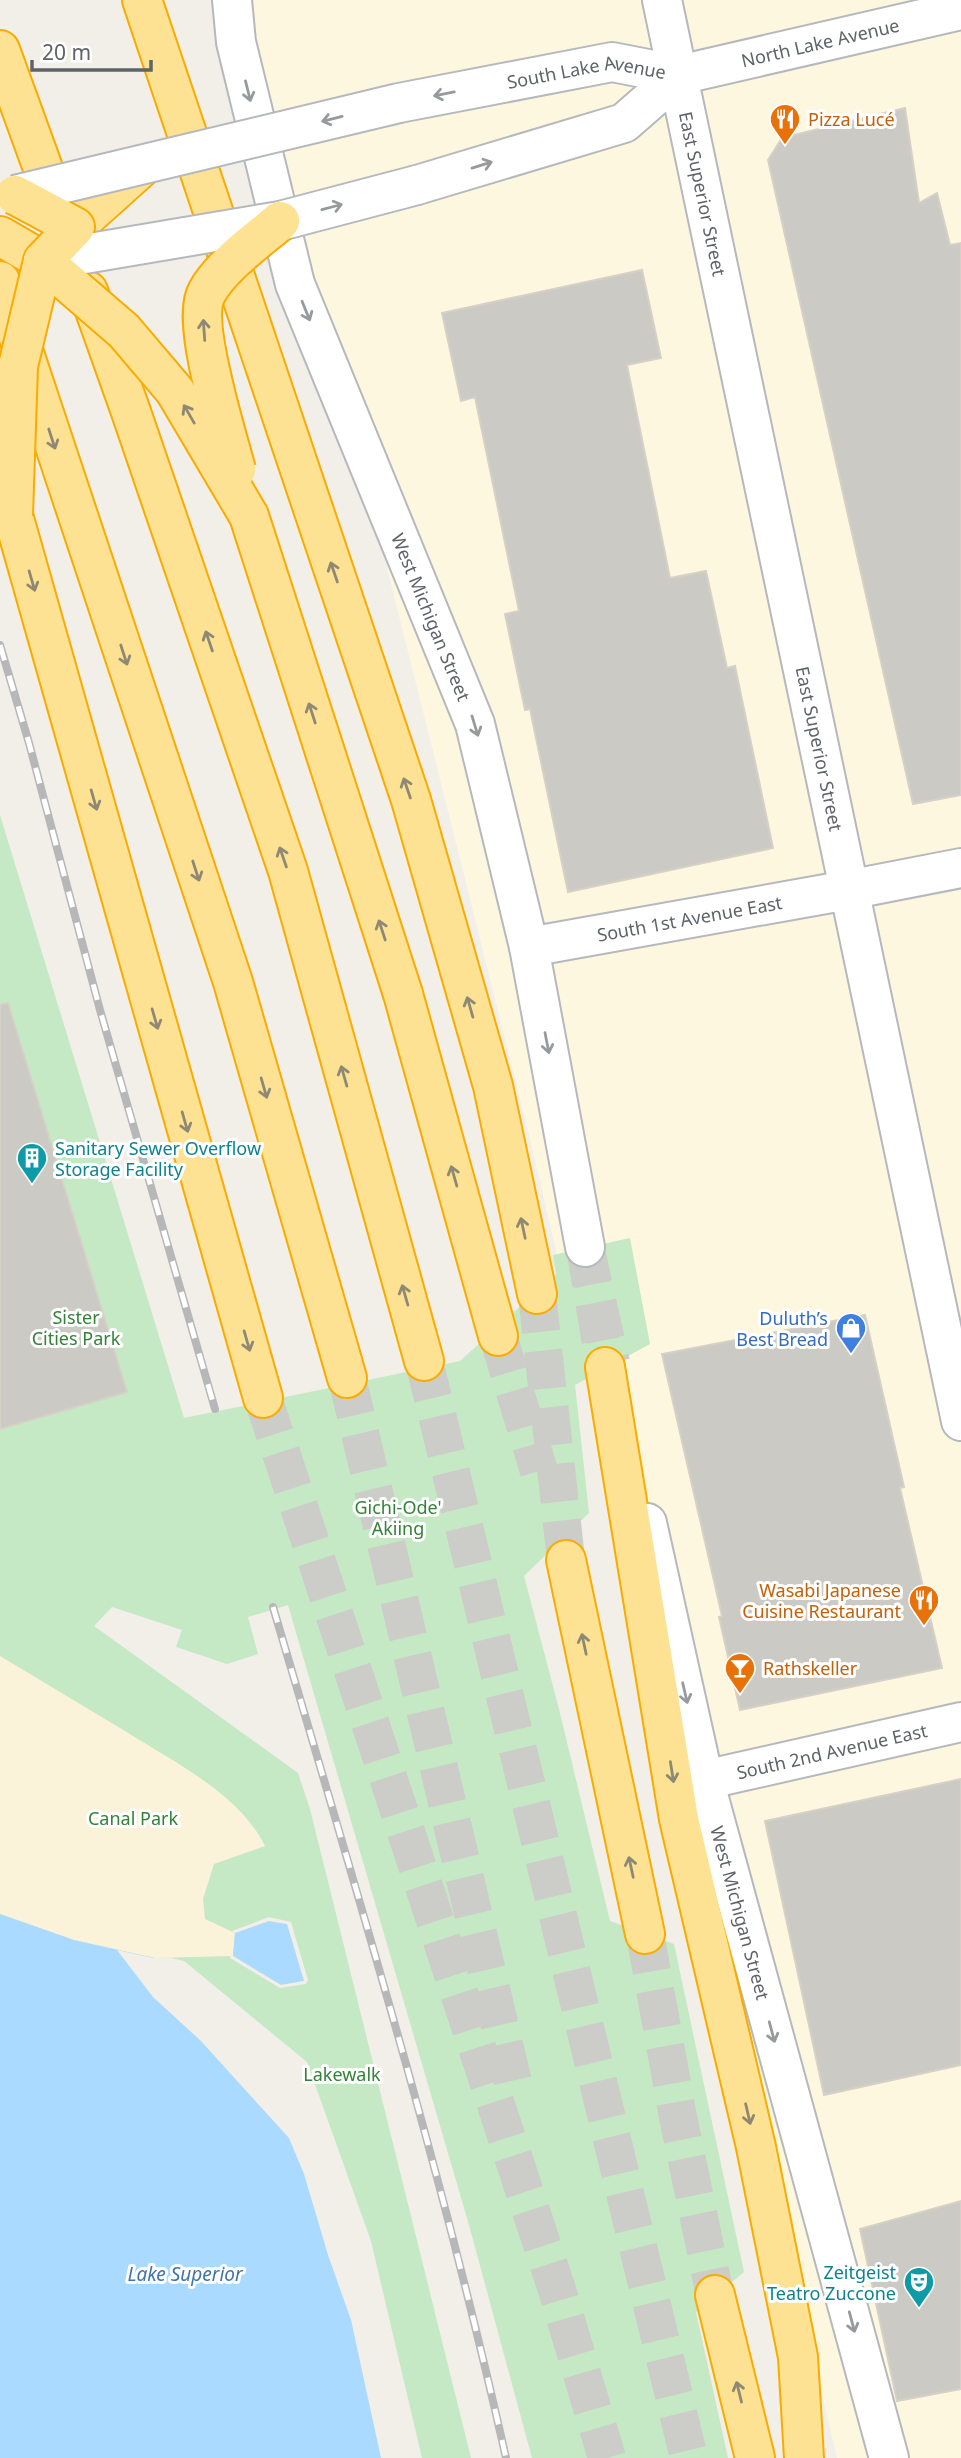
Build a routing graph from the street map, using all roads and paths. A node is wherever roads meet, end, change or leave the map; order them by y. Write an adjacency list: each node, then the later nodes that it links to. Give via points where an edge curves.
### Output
1 (142, 0): 23 (highway, one-way to 1, via 492,1086 411,800)
2 (232, 0): 21 (street, West Michigan Street, one-way to 21, via 236,42 295,284 475,724)
3 (662, 0): 6 (street, East Superior Street)
4 (961, 10): 6 (street, North Lake Avenue)
5 (0, 50): 25 (highway, one-way to 5, via 288,871 131,412)
6 (679, 75): 7 (street, South Lake Avenue, one-way to 7, bridge, via 612,62 399,103); 9 (street, South Lake Avenue, one-way to 6, bridge, via 624,123); 20 (street, East Superior Street)
7 (144, 165): 8 (street, South Lake Avenue, bridge); 10 (highway)
8 (5, 192): 10 (highway, bridge)
9 (280, 222): 12 (street, South Lake Avenue, bridge); 18 (highway, one-way to 9, bridge, via 206,354 203,304 206,292 237,257)
10 (75, 227): 12 (highway, bridge); 13 (highway, bridge)
11 (0, 236): 13 (highway)
12 (145, 244): 13 (street, South Lake Avenue, bridge)
13 (43, 261): 14 (street, South Lake Avenue); 17 (highway, bridge, via 18,366); 18 (highway, one-way to 13, bridge, via 175,391 124,331)
14 (0, 271)
15 (0, 281): 27 (highway, one-way to 27, via 233,982)
16 (0, 477): 17 (highway)
17 (13, 515): 28 (highway, one-way to 28)
18 (248, 516): 24 (highway, one-way to 18, bridge, via 403,995)
19 (961, 867): 20 (street, South 1st Avenue East)
20 (849, 890): 21 (street, South 1st Avenue East); 29 (street, East Superior Street)
21 (528, 947): 22 (street, West Michigan Street, one-way to 22)
22 (585, 1247)
23 (537, 1294)
24 (498, 1336)
25 (424, 1361)
26 (608, 1365): 32 (street, West Michigan Street, one-way to 32); 36 (highway, one-way to 36, via 679,1819 756,2147 798,2357)
27 (347, 1378)
28 (263, 1398)
29 (961, 1421)
30 (566, 1560): 33 (highway, one-way to 30)
31 (961, 1722): 32 (street, South 2nd Avenue East)
32 (704, 1780): 37 (street, West Michigan Street, one-way to 37)
33 (645, 1934)
34 (715, 2295): 35 (highway, one-way to 34)
35 (755, 2458)
36 (804, 2458)
37 (889, 2458)

